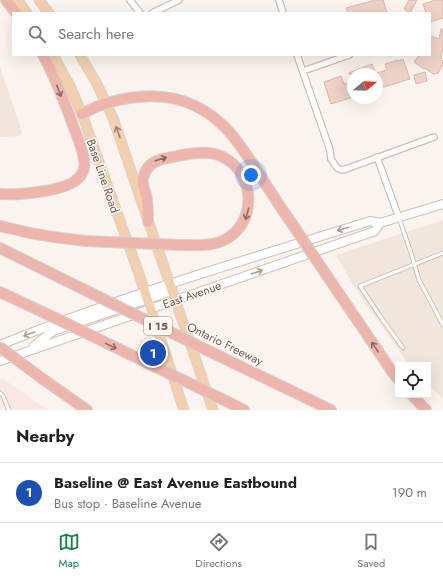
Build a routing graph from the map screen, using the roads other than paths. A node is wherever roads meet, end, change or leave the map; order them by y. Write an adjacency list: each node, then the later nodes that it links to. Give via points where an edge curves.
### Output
1 (6, 0): 7 (highway)
2 (17, 0): 8 (main road)
3 (39, 0): 9 (main road)
4 (130, 0): 10 (street)
5 (179, 0): 11 (street)
6 (279, 0): 12 (street)
7 (15, 12)
8 (26, 12)
9 (48, 12)
10 (139, 12)
11 (154, 12)
12 (283, 12)
13 (43, 56): 23 (highway, one-way to 23, via 77,138 84,159 84,168 78,179 56,189)
14 (54, 56): 20 (main road, Base Line Road)
15 (81, 56): 19 (main road)
16 (297, 56): 18 (street)
17 (346, 56): 18 (street)
18 (303, 71): 22 (street, via 331,159 337,168 342,170)
19 (106, 103): 20 (highway); 26 (main road, one-way to 19); 42 (highway, one-way to 19, bridge, via 232,135 218,121 189,103 164,96 131,97)
20 (82, 114): 34 (main road, Base Line Road)
21 (434, 137): 22 (street)
22 (377, 157): 25 (street)
23 (0, 194)
24 (443, 204): 25 (main road, East Avenue)
25 (399, 218): 27 (main road, East Avenue); 31 (lane)
26 (148, 222): 28 (highway, one-way to 28, bridge, via 143,179 146,170 162,158 202,153 216,154 237,168 244,179 249,193 245,220 235,233 219,243 181,245 108,242 62,238); 32 (main road)
27 (380, 223): 32 (main road, East Avenue, one-way to 32, via 370,221); 35 (main road, East Avenue, one-way to 27, via 375,231)
28 (0, 226)
29 (0, 248): 50 (highway, Ontario Freeway / I 15, bridge)
30 (443, 253): 31 (lane)
31 (414, 264): 37 (lane, via 419,280); 39 (lane, via 360,286)
32 (171, 287): 34 (main road, East Avenue); 35 (main road)
33 (0, 292): 49 (highway, one-way to 49, bridge)
34 (146, 296): 36 (main road, Base Line Road); 38 (main road, East Avenue, one-way to 38); 40 (main road, via 53,331)
35 (175, 300): 36 (main road, East Avenue); 48 (main road)
36 (150, 309): 40 (main road, East Avenue); 47 (main road, Base Line Road)
37 (443, 326)
38 (0, 346): 46 (highway, bridge)
39 (403, 348)
40 (29, 351): 41 (main road, East Avenue)
41 (0, 361)
42 (395, 376)
43 (0, 393): 45 (lane)
44 (415, 398): 51 (highway)
45 (9, 410)
46 (87, 410)
47 (184, 410)
48 (213, 410)
49 (244, 410)
50 (331, 410)
51 (426, 410)

